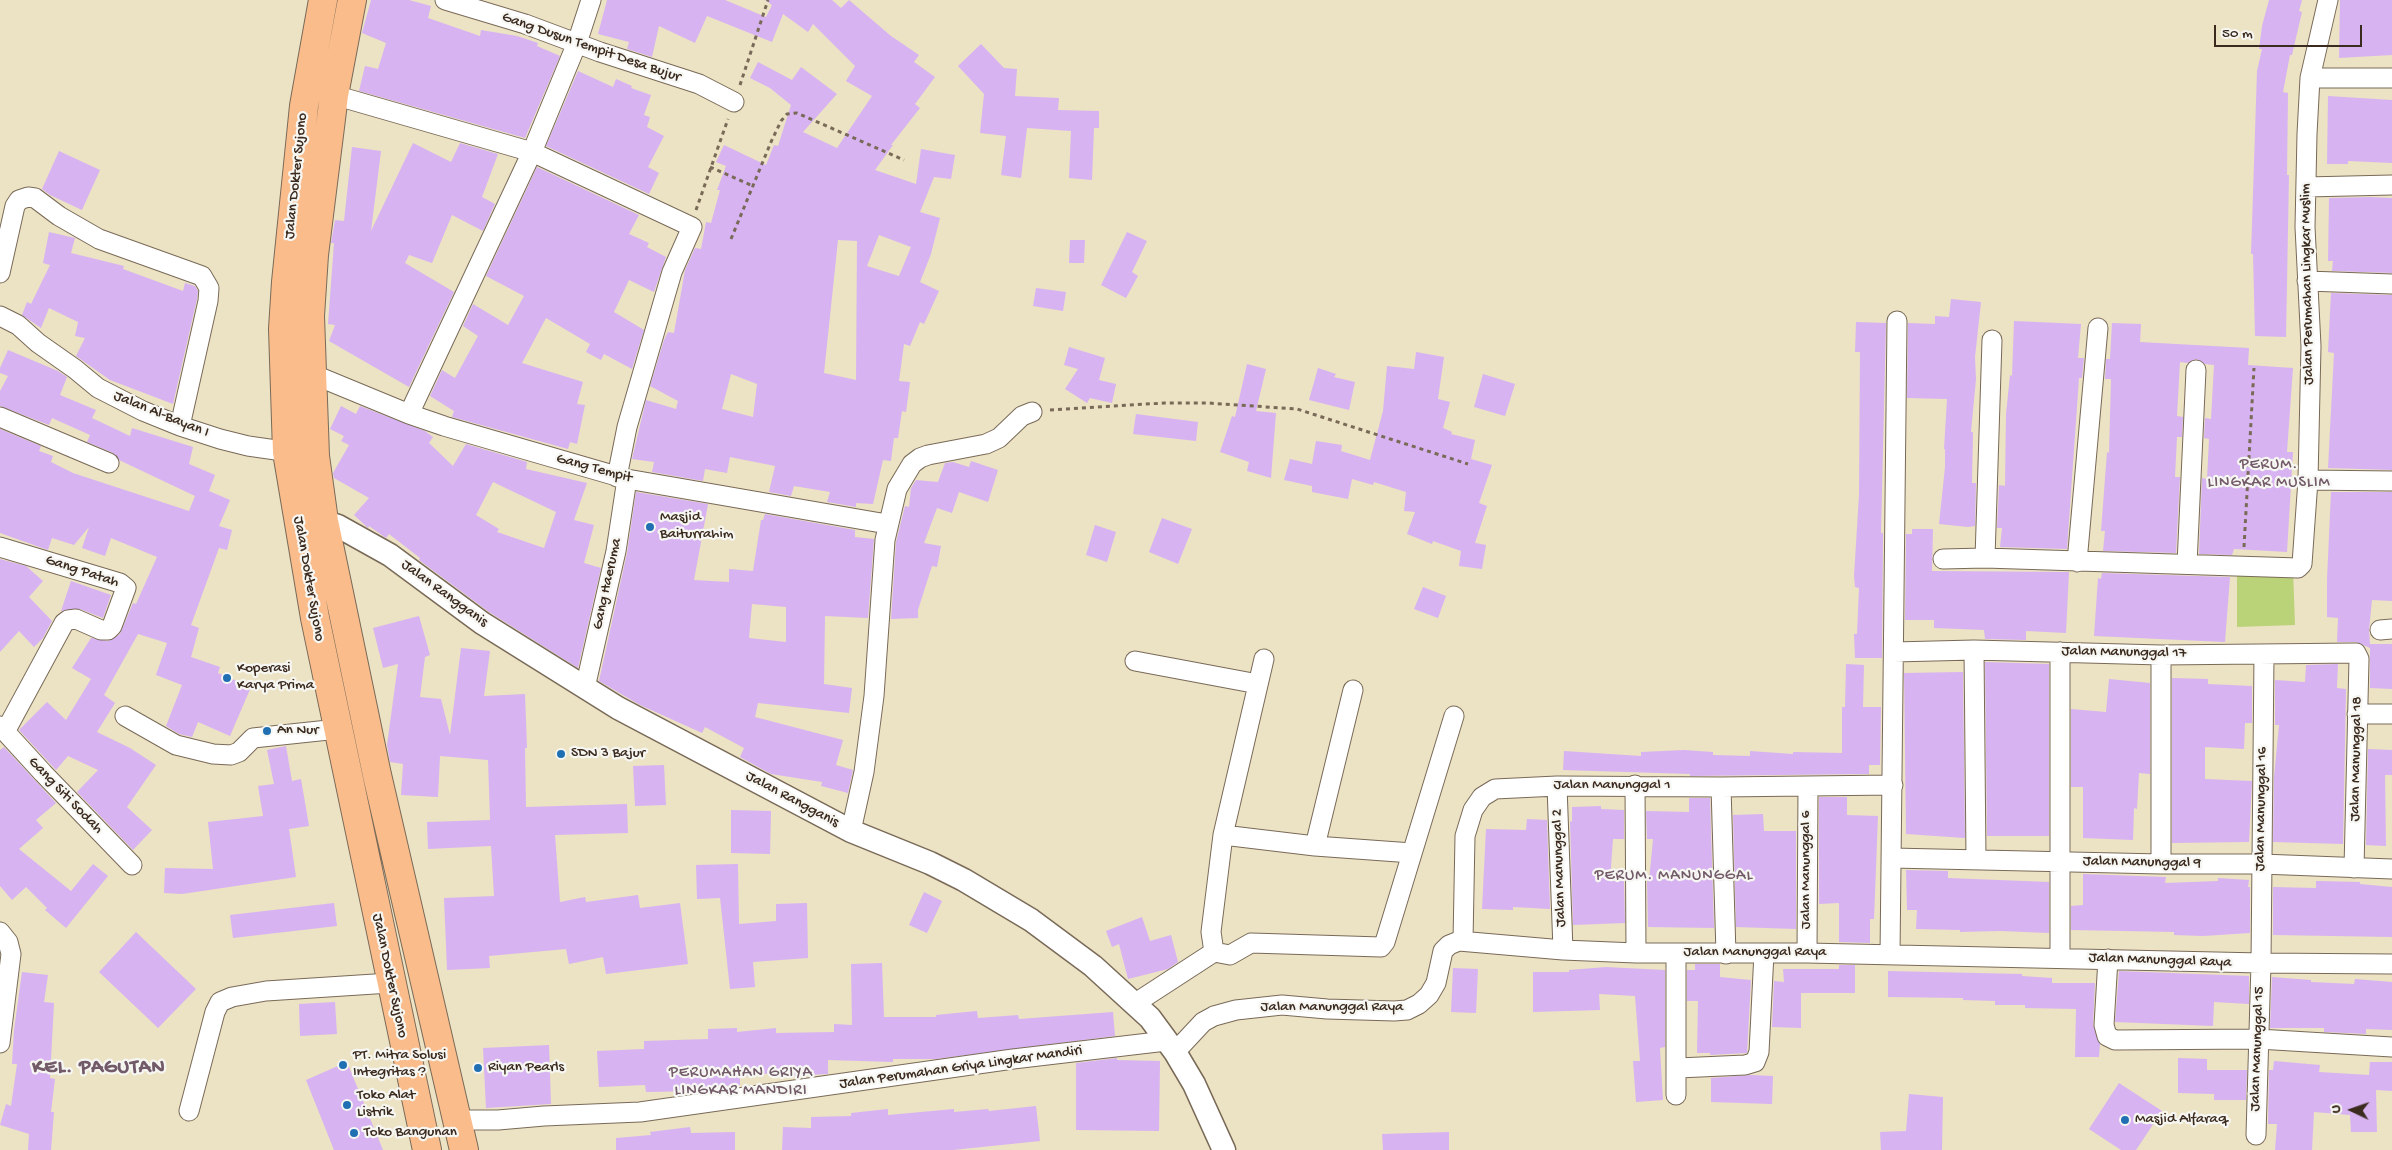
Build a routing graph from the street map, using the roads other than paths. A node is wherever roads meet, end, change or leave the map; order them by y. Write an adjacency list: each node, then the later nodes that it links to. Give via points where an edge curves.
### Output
1 (323, 0): 27 (highway, Jalan Dokter Sujono, via 304,106 286,282 283,329)
2 (352, 0): 9 (highway)
3 (445, 0): 6 (street, Gang Dusun Tempit Desa Bujur)
4 (591, 0): 6 (street)
5 (2328, 0): 7 (street, Jalan Perumahan Lingkar Muslim)
6 (577, 43): 10 (street, Gang Dusun Tempit Desa Bujur, via 698,84); 11 (street)
7 (2310, 78): 8 (street); 13 (street, Jalan Perumahan Lingkar Muslim)
8 (2392, 78)
9 (334, 95): 11 (street); 22 (highway, via 314,255 310,316)
10 (734, 102)
11 (532, 152): 24 (street); 30 (street, Gang Haeruma, via 692,227 672,272 627,427)
12 (2392, 185): 13 (street)
13 (2306, 187): 15 (street, Jalan Perumahan Lingkar Muslim)
14 (0, 273): 26 (street, via 15,206 19,200 28,197 35,198 99,239 202,276 209,288 208,301)
15 (2307, 281): 16 (street); 31 (street, Jalan Perumahan Lingkar Muslim, via 2311,346)
16 (2392, 284)
17 (0, 316): 26 (street, Jalan Al-Bayan I, via 18,325 98,388)
18 (1897, 321): 42 (street)
19 (2098, 328): 39 (street)
20 (1992, 340): 37 (street)
21 (2196, 370): 40 (street)
22 (312, 374): 24 (street, Gang Tempit); 28 (highway)
23 (1032, 412): 35 (street, via 986,444 928,454 912,464 897,489)
24 (410, 414): 30 (street, Gang Tempit)
25 (0, 417): 29 (street)
26 (180, 426): 27 (street, Jalan Al-Bayan I, via 248,446)
27 (287, 452): 28 (street, Jalan Al-Bayan I); 33 (highway, Jalan Dokter Sujono)
28 (315, 456): 34 (highway)
29 (109, 463)
30 (622, 478): 35 (street, Gang Tempit); 50 (street, Gang Haeruma, via 616,551)
31 (2308, 480): 32 (street); 40 (street, Jalan Perumahan Lingkar Muslim, via 2304,558 2298,568)
32 (2392, 481)
33 (296, 514): 34 (street, Jalan Rangganis); 57 (highway, Jalan Dokter Sujono)
34 (324, 521): 50 (street, Jalan Rangganis, via 390,555 482,623); 98 (highway, via 378,775)
35 (887, 524): 63 (street, via 874,696 864,772)
36 (0, 547): 56 (street, Gang Patah, via 120,583 126,592 108,630 68,620)
37 (1984, 558): 38 (street); 39 (street)
38 (1943, 559)
39 (2077, 562): 40 (street)
40 (2187, 564)
41 (1974, 650): 42 (street, Jalan Manunggal 17); 43 (street, Jalan Manunggal 17); 68 (street)
42 (1894, 652): 59 (street)
43 (2060, 652): 45 (street, Jalan Manunggal 17); 69 (street)
44 (2353, 652): 46 (street, Jalan Manunggal 17); 52 (street, Jalan Manunggal 18, via 2359,659)
45 (2161, 655): 46 (street, Jalan Manunggal 17); 70 (street)
46 (2264, 655): 71 (street, Jalan Manunggal 16)
47 (1264, 659): 49 (street)
48 (1135, 661): 49 (street)
49 (1258, 684): 64 (street)
50 (585, 688): 63 (street, Jalan Rangganis)
51 (1353, 690): 65 (street)
52 (2357, 714): 53 (street); 73 (street, Jalan Manunggal 18)
53 (2392, 714)
54 (125, 716): 57 (street, via 176,746 213,754 239,752 253,738)
55 (1454, 716): 66 (street)
56 (3, 729): 72 (street, Gang Siti Sodah)
57 (338, 729): 89 (highway, Jalan Dokter Sujono)
58 (1636, 785): 60 (street, Jalan Manunggal 1); 62 (street, Jalan Manunggal 1); 79 (street)
59 (1893, 785): 61 (street, Jalan Manunggal 1); 67 (street)
60 (1557, 786): 76 (street, Jalan Manunggal 1, via 1495,789 1482,797 1473,810 1465,836); 77 (street, Jalan Manunggal 2)
61 (1808, 786): 62 (street, Jalan Manunggal 1); 82 (street, Jalan Manunggal 6)
62 (1721, 787): 83 (street)
63 (851, 831): 90 (street, Jalan Rangganis, via 930,863 998,899 1062,942)
64 (1223, 835): 65 (street); 78 (street, via 1211,932)
65 (1315, 846): 66 (street)
66 (1412, 853): 78 (street, via 1381,947 1251,943 1230,955)
67 (1892, 858): 68 (street, Jalan Manunggal 9); 84 (street)
68 (1976, 859): 69 (street, Jalan Manunggal 9)
69 (2060, 862): 70 (street, Jalan Manunggal 9); 85 (street)
70 (2162, 864): 71 (street, Jalan Manunggal 9)
71 (2261, 864): 73 (street, Jalan Manunggal 9); 87 (street, Jalan Manunggal 16)
72 (132, 865)
73 (2354, 868): 74 (street, Jalan Manunggal 9)
74 (2392, 869)
75 (0, 932): 91 (street, via 8,942 11,954)
76 (1463, 941): 77 (street, Jalan Manunggal Raya); 93 (street, Jalan Manunggal Raya, via 1451,944 1443,951 1436,983 1429,995 1407,1010 1259,1006 1214,1016)
77 (1563, 950): 79 (street, Jalan Manunggal Raya)
78 (1214, 952): 90 (street)
79 (1636, 953): 80 (street, Jalan Manunggal Raya)
80 (1676, 953): 83 (street, Jalan Manunggal Raya); 95 (street)
81 (1764, 953): 82 (street, Jalan Manunggal Raya); 83 (street, Jalan Manunggal Raya); 95 (street, via 1755,1062)
82 (1807, 953): 84 (street, Jalan Manunggal Raya)
83 (1726, 954)
84 (1890, 955): 85 (street, Jalan Manunggal Raya)
85 (2060, 958): 86 (street, Jalan Manunggal Raya)
86 (2108, 959): 87 (street, Jalan Manunggal Raya); 92 (street, via 2104,1025 2107,1036 2115,1040)
87 (2261, 964): 88 (street, Jalan Manunggal Raya); 92 (street, Jalan Manunggal 15)
88 (2392, 964)
89 (390, 983): 97 (street, via 266,991 220,1002); 100 (highway, Jalan Dokter Sujono)
90 (1134, 1004): 93 (street, Jalan Rangganis, via 1150,1018)
91 (0, 1038)
92 (2258, 1040): 94 (street); 99 (street, Jalan Manunggal 15)
93 (1171, 1046): 98 (street, Jalan Perumahan Griya Lingkar Mandiri, via 1013,1059 640,1112); 102 (street, Jalan Rangganis, via 1194,1084)
94 (2392, 1047)
95 (1678, 1068): 96 (street)
96 (1676, 1095)
97 (189, 1111)
98 (458, 1120): 101 (highway)
99 (2256, 1135)
100 (427, 1150)
101 (464, 1150)
102 (1224, 1150)

